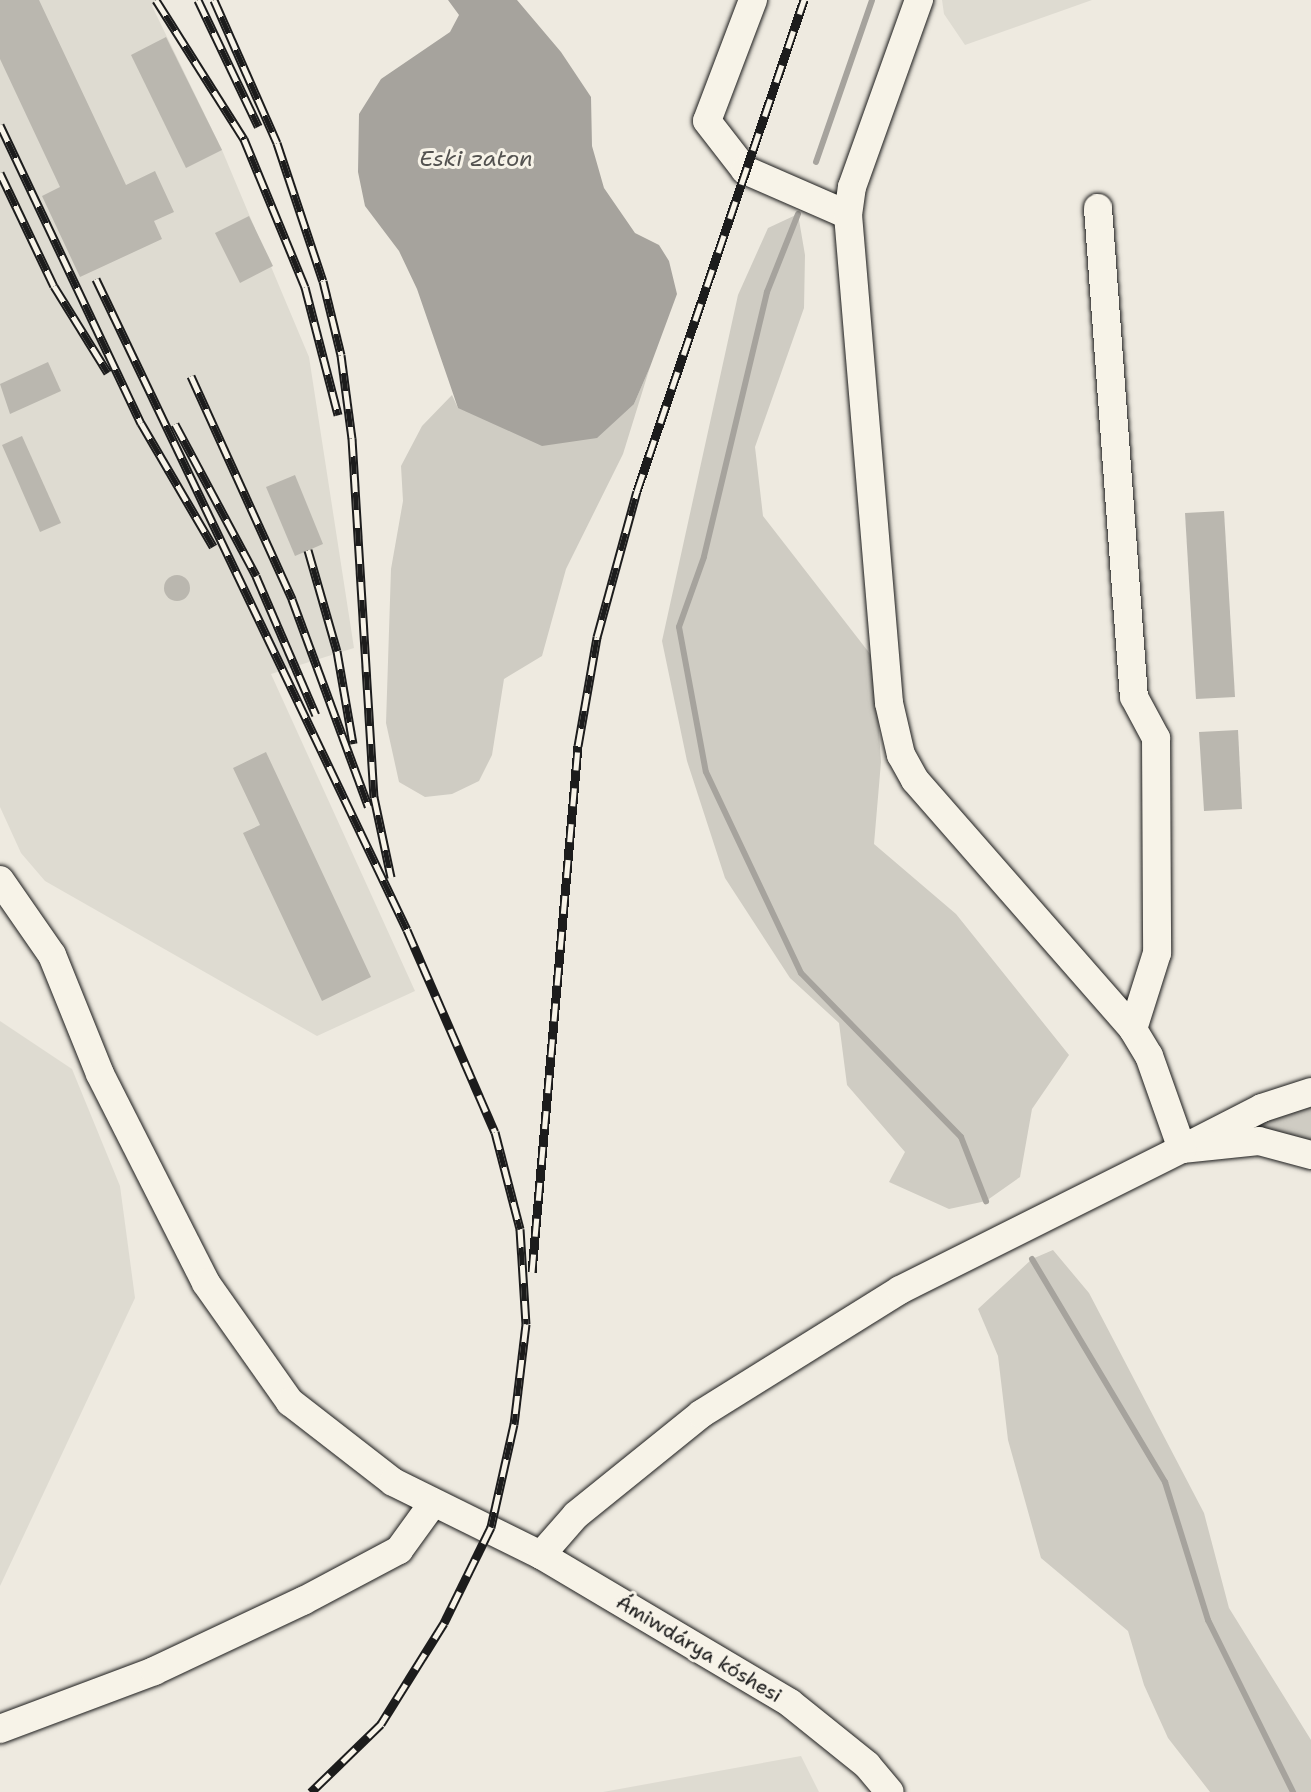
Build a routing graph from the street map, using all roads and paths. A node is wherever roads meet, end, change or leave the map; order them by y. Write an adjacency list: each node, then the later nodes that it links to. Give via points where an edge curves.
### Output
1 (753, 0): 4 (street, via 707,121 745,170)
2 (919, 0): 4 (street, via 852,187)
3 (1098, 208): 6 (street, via 1134,697 1156,738 1157,953)
4 (848, 215): 6 (street, via 889,703 901,755 915,780)
5 (0, 880): 10 (street, Ámiwdárya kóshesi, via 52,955 100,1074 206,1283 240,1335 290,1402 351,1453)
6 (1133, 1029): 8 (street)
7 (1311, 1092): 8 (street, via 1262,1108)
8 (1182, 1149): 9 (street, via 1259,1141); 11 (street, via 900,1290 701,1414 576,1515)
9 (1311, 1155)
10 (433, 1503): 11 (street, Ámiwdárya kóshesi); 12 (street, via 399,1550 303,1601 154,1671)
11 (541, 1555): 13 (street, Ámiwdárya kóshesi, via 790,1703 867,1765)
12 (0, 1729)
13 (890, 1792)

